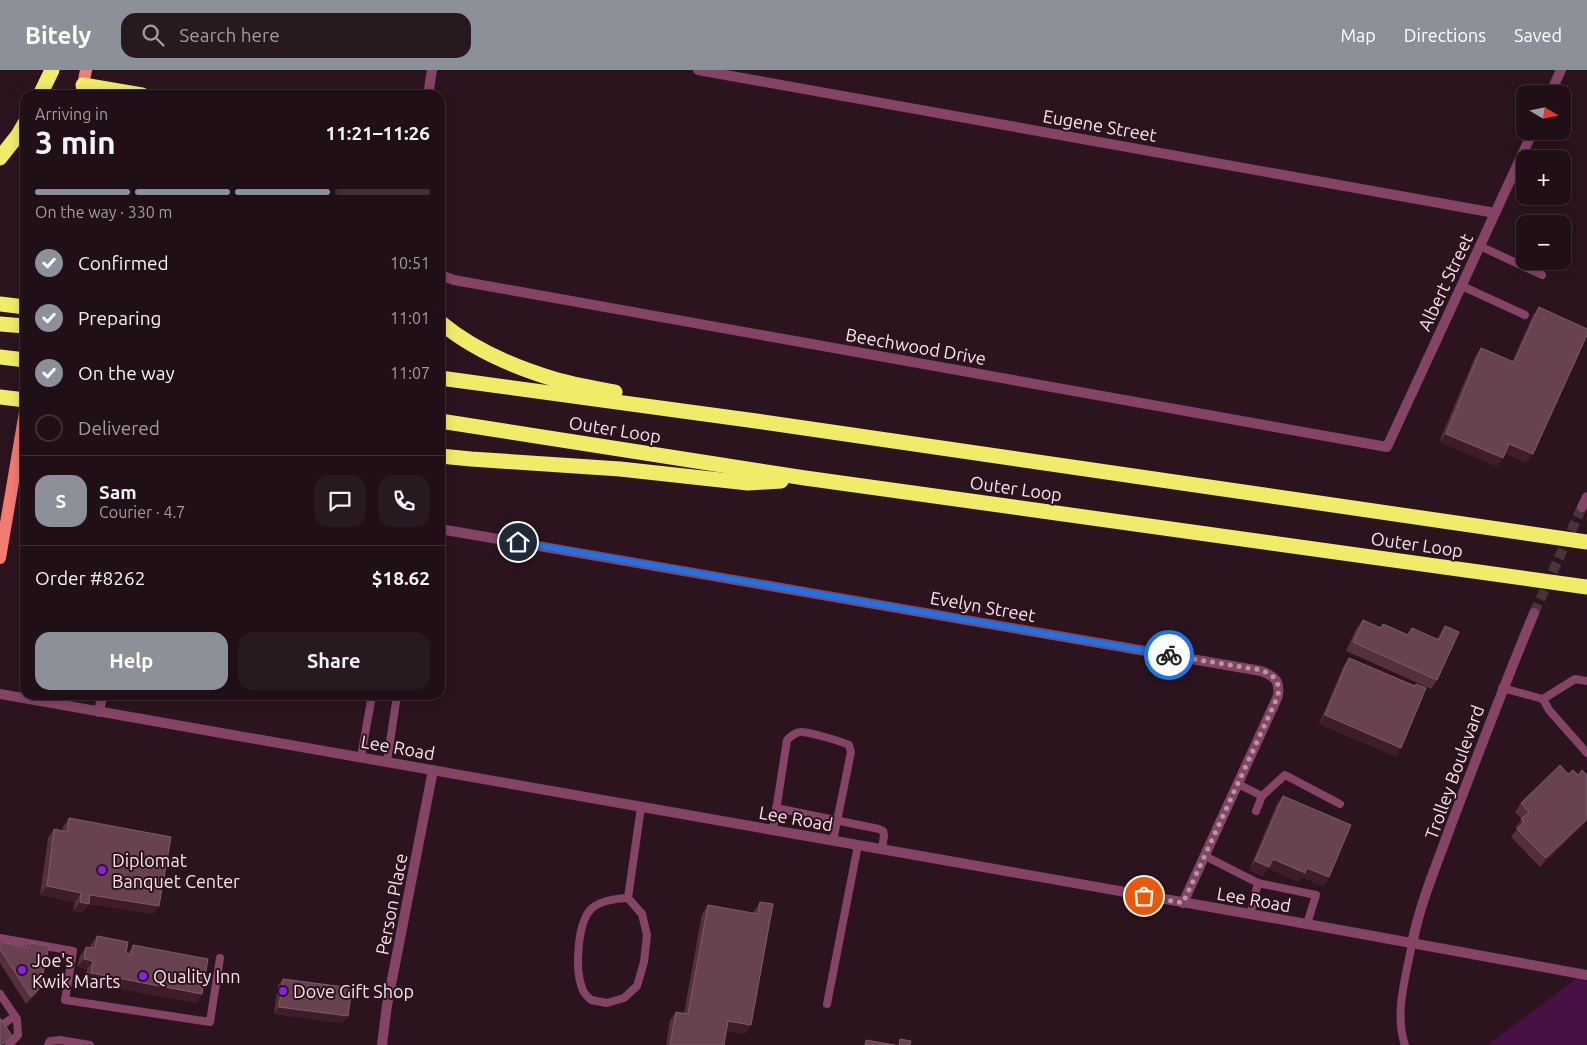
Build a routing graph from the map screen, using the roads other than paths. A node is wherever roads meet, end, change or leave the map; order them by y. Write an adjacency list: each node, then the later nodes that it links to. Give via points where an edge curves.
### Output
1 (52, 70): 7 (highway)
2 (86, 70): 8 (main road)
3 (432, 70): 9 (street)
4 (698, 70): 13 (street, Eugene Street)
5 (1561, 70): 6 (street)
6 (1554, 85)
7 (42, 90)
8 (82, 90)
9 (429, 90)
10 (20, 132): 12 (highway)
11 (1529, 140): 13 (street, Albert Street)
12 (0, 158)
13 (1495, 213): 14 (street, Albert Street)
14 (1480, 246): 15 (lane); 17 (street, Albert Street)
15 (1542, 275)
16 (445, 277): 32 (street, Beechwood Drive)
17 (1462, 286): 20 (lane); 32 (street, Albert Street)
18 (0, 304): 19 (highway)
19 (20, 306)
20 (1525, 315)
21 (0, 324): 22 (highway)
22 (20, 326)
23 (445, 326): 29 (highway, via 505,361 554,379)
24 (0, 357): 25 (highway)
25 (20, 359)
26 (445, 379): 29 (highway, Outer Loop)
27 (0, 396): 28 (highway)
28 (20, 399)
29 (756, 421): 38 (highway, Outer Loop)
30 (445, 422): 34 (highway, Outer Loop)
31 (20, 441): 39 (main road)
32 (1387, 447)
33 (445, 456): 34 (highway, via 620,469 748,483)
34 (805, 478): 40 (highway, Outer Loop)
35 (1587, 496): 36 (street)
36 (1582, 507)
37 (445, 530): 56 (street, Evelyn Street, via 1261,670 1276,680 1278,696)
38 (1587, 542)
39 (0, 558)
40 (1587, 587)
41 (1534, 613): 43 (street, Trolley Boulevard)
42 (1587, 681): 46 (lane, via 1575,679)
43 (1502, 688): 46 (lane); 74 (street, Trolley Boulevard, via 1422,907)
44 (0, 694): 45 (street, Lee Road)
45 (20, 698)
46 (1543, 699): 52 (lane)
47 (33, 700): 51 (street, Lee Road)
48 (101, 700): 51 (street)
49 (371, 700): 53 (lane)
50 (396, 700): 54 (lane)
51 (99, 712): 53 (street, Lee Road)
52 (1587, 753)
53 (361, 757): 54 (street, Lee Road)
54 (387, 762): 55 (street, Lee Road)
55 (433, 770): 59 (street, Lee Road); 84 (street, Person Place, via 388,998)
56 (1238, 784): 57 (lane); 67 (street, Evelyn Street)
57 (1262, 796): 58 (lane, via 1285,775); 61 (lane)
58 (1340, 804)
59 (641, 807): 63 (street, Lee Road); 69 (lane)
60 (776, 808): 62 (lane); 62 (lane, via 787,740 800,731 849,745 851,752); 63 (lane)
61 (1256, 811)
62 (838, 819): 64 (lane); 66 (lane, via 883,831)
63 (773, 830): 64 (street, Lee Road)
64 (833, 841): 65 (street, Lee Road)
65 (858, 845): 66 (street, Lee Road); 78 (lane)
66 (882, 850): 70 (street, Lee Road)
67 (1205, 856): 68 (lane); 70 (street, Evelyn Street)
68 (1258, 883): 71 (lane); 72 (lane, via 1316,895)
69 (628, 898): 69 (lane, via 642,914 646,935 644,962 637,986 624,998 607,1003 591,1000 582,990 578,973 578,945 583,925 591,909 609,900)
70 (1183, 903): 71 (street, Lee Road)
71 (1250, 915): 72 (street, Lee Road)
72 (1308, 924): 74 (street, Lee Road)
73 (0, 938): 75 (lane, via 73,951 65,1000 210,1022)
74 (1412, 944): 76 (street, Lee Road); 85 (lane, via 1400,1006)
75 (220, 958)
76 (1587, 975)
77 (0, 994): 79 (lane)
78 (827, 1004)
79 (14, 1016): 80 (lane); 81 (lane, via 18,1035)
80 (2, 1025)
81 (9, 1045)
82 (48, 1045): 83 (lane, via 50,1041 60,1040)
83 (90, 1045)
84 (382, 1045)
85 (1404, 1045)

